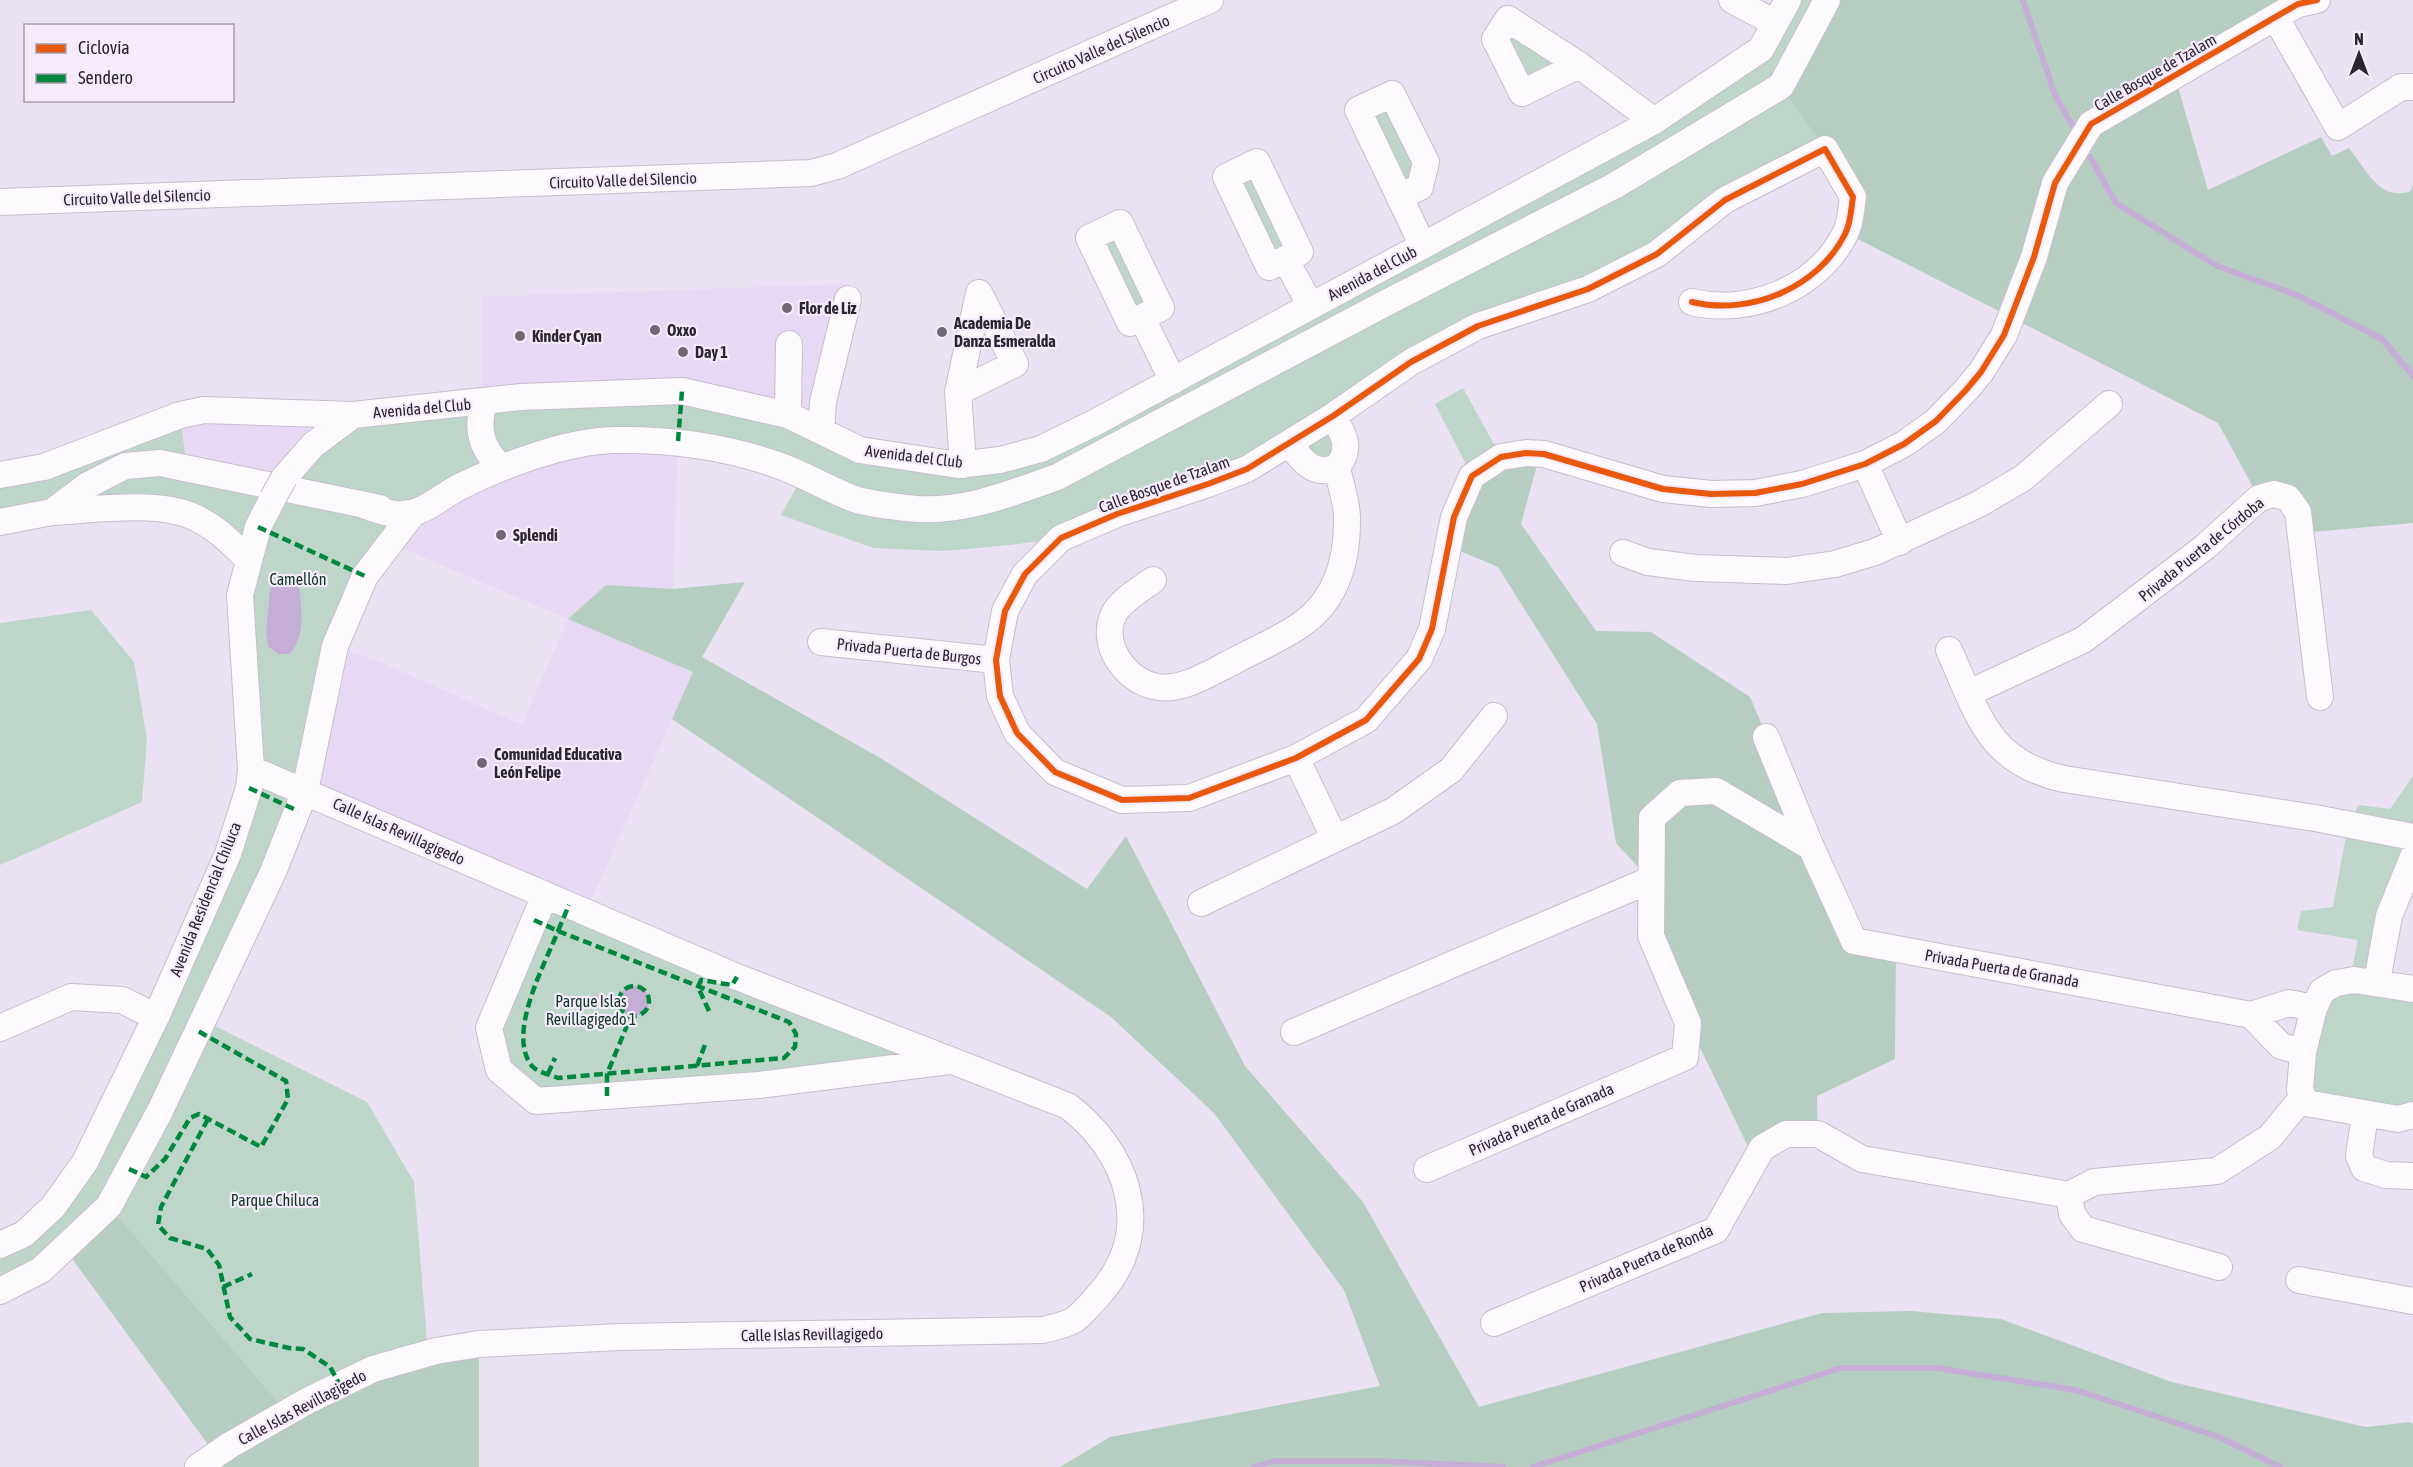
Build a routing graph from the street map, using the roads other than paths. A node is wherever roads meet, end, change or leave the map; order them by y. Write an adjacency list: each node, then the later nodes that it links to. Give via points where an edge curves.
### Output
1 (1210, 0): 12 (street, Circuito Valle del Silencio, via 837,166 811,173)
2 (1732, 0): 7 (street)
3 (1788, 0): 7 (street, Avenida del Club)
4 (1827, 0): 18 (street, Avenida del Club, via 1781,86 1614,186)
5 (2305, 1): 6 (street, Calle Bosque de Tzalam)
6 (2276, 18): 9 (street, via 2338,127 2401,87); 35 (street, Calle Bosque de Tzalam, via 2091,124 2055,183 2011,320 1981,372 1936,422)
7 (1775, 23): 10 (street, Avenida del Club, via 1761,49)
8 (1579, 65): 10 (street)
9 (2413, 87)
10 (1654, 121): 13 (street, Avenida del Club)
11 (1400, 197): 13 (street)
12 (0, 202)
13 (1423, 246): 15 (street, Avenida del Club)
14 (1285, 259): 19 (street)
15 (1365, 277): 18 (street); 19 (street, Avenida del Club)
16 (848, 299): 31 (street, via 823,402)
17 (1692, 302): 29 (street, Calle Bosque de Tzalam, via 1720,307 1756,302 1797,286 1819,269 1846,233 1853,197 1825,149 1725,200 1657,254 1588,289 1478,326 1412,362)
18 (1382, 305): 40 (street, Avenida del Club)
19 (1311, 306): 22 (street, Avenida del Club)
20 (1142, 318): 22 (street)
21 (789, 344): 28 (street)
22 (1173, 381): 34 (street, Avenida del Club)
23 (958, 393): 36 (street)
24 (484, 403): 27 (street, Avenida del Club); 28 (street, Avenida del Club, via 558,395 682,392); 37 (street, via 481,438)
25 (2109, 404): 44 (street, via 2023,478)
26 (299, 414): 27 (street, Avenida del Club); 30 (street); 39 (street, Avenida del Club, via 204,411 180,415 44,466)
27 (354, 415): 30 (street); 33 (street, Avenida Residencial Chiluca)
28 (788, 416): 31 (street, Avenida del Club)
29 (1333, 416): 32 (street, Calle Bosque de Tzalam); 38 (street, via 1346,436 1345,454)
30 (329, 423): 33 (street, Avenida Residencial Chiluca)
31 (821, 431): 36 (street, Avenida del Club, via 860,450)
32 (1290, 444): 38 (street, via 1302,462 1315,469 1323,472); 50 (street, Calle Bosque de Tzalam, via 1237,472 1061,538 1025,574 1015,592 1005,611)
33 (313, 445): 46 (street, Avenida Residencial Chiluca, via 279,488 258,527)
34 (1041, 449): 36 (street, Avenida del Club); 40 (street)
35 (1864, 464): 44 (street); 55 (street, Calle Bosque de Tzalam, via 1802,484 1755,493 1711,494 1662,489 1544,454 1501,457 1472,476 1454,517 1432,629 1419,659 1366,720)
36 (963, 465)
37 (501, 467): 40 (street, Avenida del Club, via 611,440 678,441 783,467 855,499 919,509 981,503); 42 (street, Avenida del Club)
38 (1337, 467): 47 (street, via 1348,519 1342,572 1336,587 1301,625 1183,685 1155,687 1129,673 1111,646 1110,635 1117,609)
39 (0, 475)
40 (1057, 477)
41 (52, 512): 42 (street, via 88,485 124,466 160,462); 43 (street); 46 (street, via 149,508 193,517 220,532)
42 (413, 513): 57 (street, via 396,526 364,576 335,646)
43 (0, 522)
44 (1900, 542): 45 (street, via 1834,564 1787,571 1696,568 1648,562)
45 (1623, 553)
46 (248, 559): 56 (street, Avenida Residencial Chiluca, via 240,595)
47 (1153, 580)
48 (821, 642): 50 (street, Privada Puerta de Burgos)
49 (1949, 650): 51 (street)
50 (996, 660): 55 (street, Calle Bosque de Tzalam, via 1000,696 1017,733 1055,772 1122,800 1189,798)
51 (1969, 693): 52 (street, Privada Puerta de Córdoba, via 2083,640 2205,547 2259,498 2274,494 2288,498 2298,512); 58 (street, via 1992,740 2008,756 2044,775)
52 (2320, 697)
53 (1494, 716): 59 (street, via 1451,770 1393,811)
54 (1766, 737): 60 (street, Privada Puerta de Granada)
55 (1296, 758): 59 (street)
56 (251, 769): 57 (street, Calle Islas Revillagigedo); 69 (street, Avenida Residencial Chiluca, via 249,788 228,854)
57 (305, 791): 63 (street, Calle Islas Revillagigedo); 83 (street, via 273,872 160,1111 109,1206 41,1270)
58 (2413, 837)
59 (1335, 839): 64 (street)
60 (1811, 847): 62 (street, Privada Puerta de Granada, via 1716,791 1680,793 1652,818); 68 (street, Privada Puerta de Granada, via 1854,941)
61 (2413, 857): 65 (street, via 2389,916)
62 (1650, 880): 71 (street); 77 (street, Privada Puerta de Granada, via 1651,936 1688,1023 1685,1057)
63 (545, 895): 73 (street, Calle Islas Revillagigedo, via 737,977); 73 (street, Calle Islas Revillagigedo, via 489,1028 499,1070 536,1101 759,1085)
64 (1201, 903)
65 (2377, 981): 66 (street); 67 (street, via 2336,982 2322,990)
66 (2413, 989)
67 (2314, 1008): 68 (street, Privada Puerta de Granada, via 2289,1003); 72 (street)
68 (2251, 1015): 72 (street, via 2281,1046)
69 (156, 1017): 70 (street, via 122,1000 71,997); 80 (street, Avenida Residencial Chiluca, via 85,1162 53,1207 24,1234)
70 (0, 1028)
71 (1294, 1032)
72 (2303, 1052): 74 (street)
73 (952, 1061): 86 (street, Calle Islas Revillagigedo, via 1068,1106 1085,1119 1119,1165 1129,1200 1129,1233 1124,1254 1110,1280 1073,1320 1043,1330 620,1337 479,1344 436,1351 373,1370 309,1400)
74 (2302, 1098): 75 (street, via 2306,1103); 79 (street, via 2270,1137 2217,1171 2094,1182)
75 (2365, 1115): 76 (street, via 2398,1119); 78 (street, via 2359,1156 2364,1168 2386,1175)
76 (2413, 1115)
77 (1427, 1169)
78 (2413, 1176)
79 (2069, 1195): 81 (street, via 2072,1214 2083,1229); 85 (street, Privada Puerta de Ronda, via 1862,1159 1818,1134 1786,1134 1762,1148 1716,1230)
80 (0, 1245)
81 (2219, 1267)
82 (2299, 1280): 84 (street)
83 (0, 1291)
84 (2413, 1301)
85 (1494, 1323)
86 (198, 1467)

